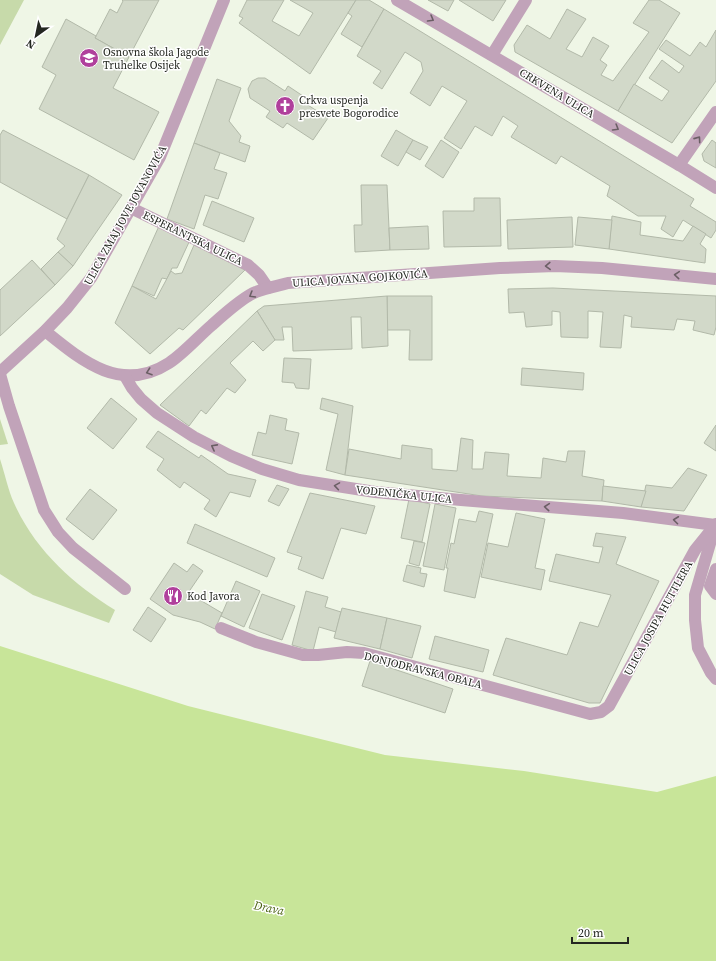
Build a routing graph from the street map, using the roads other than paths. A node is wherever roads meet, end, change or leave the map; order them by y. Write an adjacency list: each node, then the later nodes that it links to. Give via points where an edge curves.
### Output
1 (224, 0): 8 (street, ULICA ZMAJ JOVE JOVANOVIĆA, via 160,157)
2 (397, 0): 4 (street, CRKVENA ULICA, one-way to 4)
3 (526, 0): 4 (street)
4 (492, 55): 6 (street, CRKVENA ULICA, one-way to 6)
5 (716, 112): 6 (street, one-way to 5)
6 (679, 165): 7 (street, CRKVENA ULICA)
7 (716, 188)
8 (131, 208): 10 (street, ESPERANTSKA ULICA, via 248,265); 11 (street, ULICA ZMAJ JOVE JOVANOVIĆA, via 91,278)
9 (716, 279): 10 (street, ULICA JOVANA GOJKOVIĆA, one-way to 10, via 555,266 352,278 288,283)
10 (268, 288): 13 (street, ULICA JOVANA GOJKOVIĆA, one-way to 13, via 254,292 169,363 154,371)
11 (45, 331): 12 (street, ULICA ZMAJ JOVE JOVANOVIĆA); 13 (street, ULICA JOVANA GOJKOVIĆA, via 76,357 98,368)
12 (0, 373): 16 (street, via 44,510 58,532 73,548)
13 (125, 376): 14 (street, VODENIČKA ULICA, one-way to 13, via 623,513 375,492 299,480 262,469 194,437 152,408 132,388)
14 (716, 525): 19 (street, via 695,595 695,620 698,648); 20 (street, ULICA JOSIPA HUTTLERA, via 695,550 609,706)
15 (716, 569): 17 (street, via 710,586)
16 (125, 589)
17 (716, 594)
18 (221, 628): 20 (street, DONJODRAVSKA OBALA, via 256,642 303,655 364,653 590,714)
19 (716, 679)
20 (601, 712)

